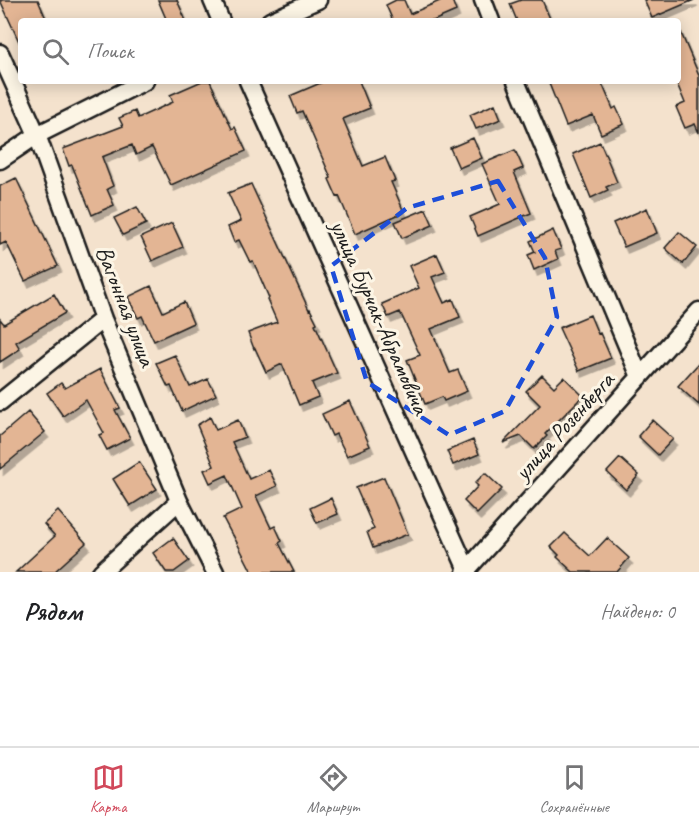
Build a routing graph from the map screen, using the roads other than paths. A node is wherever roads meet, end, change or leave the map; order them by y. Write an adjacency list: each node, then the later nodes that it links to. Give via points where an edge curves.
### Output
1 (212, 0): 4 (street)
2 (318, 0): 5 (street)
3 (483, 0): 6 (street)
4 (220, 18)
5 (277, 18)
6 (490, 18)
7 (0, 53): 11 (street, Вагонная улица)
8 (139, 84): 11 (street)
9 (249, 84): 20 (street, улица Бурчак-Абрамовича)
10 (517, 84): 15 (street)
11 (37, 135): 12 (street); 14 (street, Вагонная улица)
12 (0, 160)
13 (699, 311): 15 (street, улица Розенберга)
14 (104, 319): 16 (street); 17 (street, Вагонная улица)
15 (639, 377): 20 (street, улица Розенберга)
16 (0, 402)
17 (179, 501): 18 (street); 19 (street, Вагонная улица)
18 (101, 572)
19 (215, 572)
20 (467, 572)

